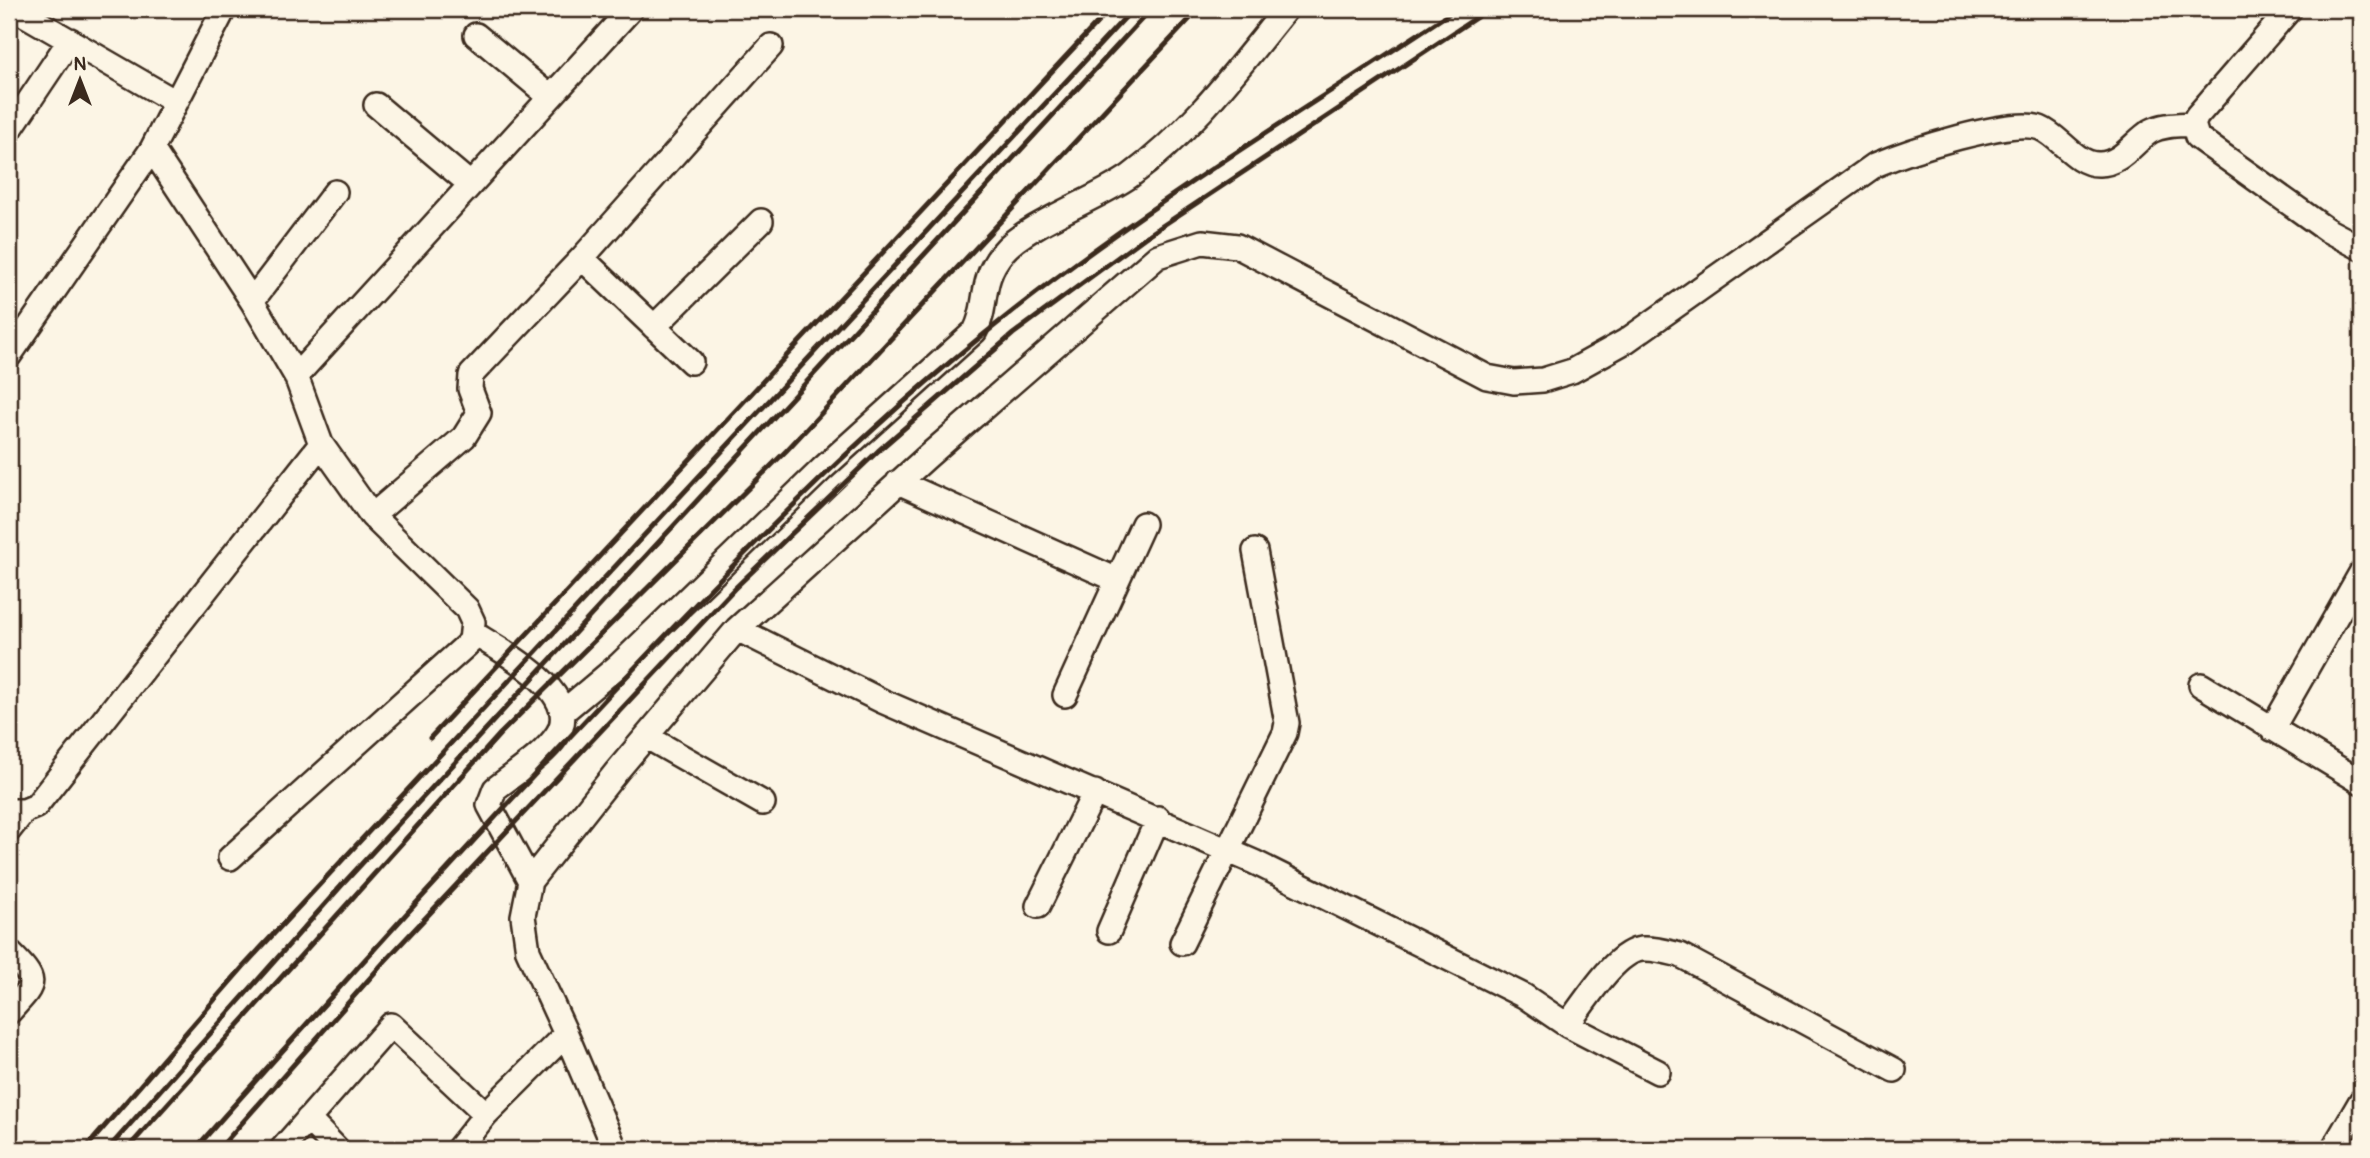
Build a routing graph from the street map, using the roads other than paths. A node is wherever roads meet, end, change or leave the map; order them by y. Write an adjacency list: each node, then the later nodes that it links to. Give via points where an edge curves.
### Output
1 (15, 9): 7 (street)
2 (224, 9): 10 (street)
3 (630, 9): 9 (street)
4 (1286, 9): 36 (street, via 1185,130 1129,177 1005,249 984,285 981,321 975,331 822,469 619,666)
5 (2290, 9): 12 (street)
6 (476, 35): 9 (street)
7 (70, 40): 10 (street); 13 (street)
8 (771, 46): 19 (street)
9 (549, 96): 15 (street)
10 (174, 101): 14 (street)
11 (376, 105): 15 (street)
12 (2193, 124): 18 (street, via 2197,137 2328,230); 26 (street, via 2159,128 2118,158 2099,164 2080,158 2044,130 2019,125 1904,153 1875,165 1626,341 1572,371 1543,380 1514,382 1487,377 1237,246 1202,243 1177,248 1158,256)
13 (9, 131)
14 (152, 149): 20 (street); 22 (street)
15 (470, 184): 24 (street)
16 (335, 192): 20 (street)
17 (761, 221): 21 (street)
18 (2361, 248)
19 (582, 258): 21 (street); 27 (street, via 471,375 470,389 479,413 464,437)
20 (252, 302): 24 (street)
21 (654, 327): 23 (street)
22 (9, 356)
23 (691, 362)
24 (296, 376): 25 (street)
25 (321, 444): 27 (street); 42 (street, via 36,806)
26 (898, 482): 31 (street); 32 (street)
27 (373, 516): 33 (street, via 467,610)
28 (1143, 524): 31 (street)
29 (1255, 551): 45 (street, via 1287,723)
30 (2361, 573): 37 (street)
31 (1115, 579): 35 (street)
32 (737, 629): 38 (street); 40 (street, via 882,701)
33 (473, 633): 36 (street, via 547,686 558,696); 46 (street, via 471,641)
34 (2201, 685): 37 (street)
35 (1065, 695)
36 (563, 712): 47 (street, via 556,737 490,797 495,816)
37 (2273, 729): 39 (street)
38 (647, 737): 41 (street); 47 (street)
39 (2360, 778)
40 (1095, 792): 43 (street); 48 (street)
41 (763, 803)
42 (17, 811): 44 (street)
43 (1158, 818): 45 (street); 49 (street)
44 (9, 830)
45 (1226, 850): 50 (street); 53 (street, via 1524,996)
46 (230, 858)
47 (530, 881): 54 (street, via 523,916 528,951)
48 (1038, 906)
49 (1109, 931)
50 (1182, 943)
51 (9, 952): 52 (street, via 33,982)
52 (9, 1012)
53 (1567, 1025): 55 (street, via 1622,956 1655,949 1680,956); 56 (street)
54 (566, 1034): 58 (street); 63 (street)
55 (1895, 1070)
56 (1658, 1072)
57 (2361, 1101): 64 (street)
58 (486, 1114): 59 (street, via 391,1025); 62 (street)
59 (308, 1119): 60 (street); 61 (street)
60 (282, 1149)
61 (337, 1149)
62 (458, 1149)
63 (615, 1149)
64 (2333, 1149)

